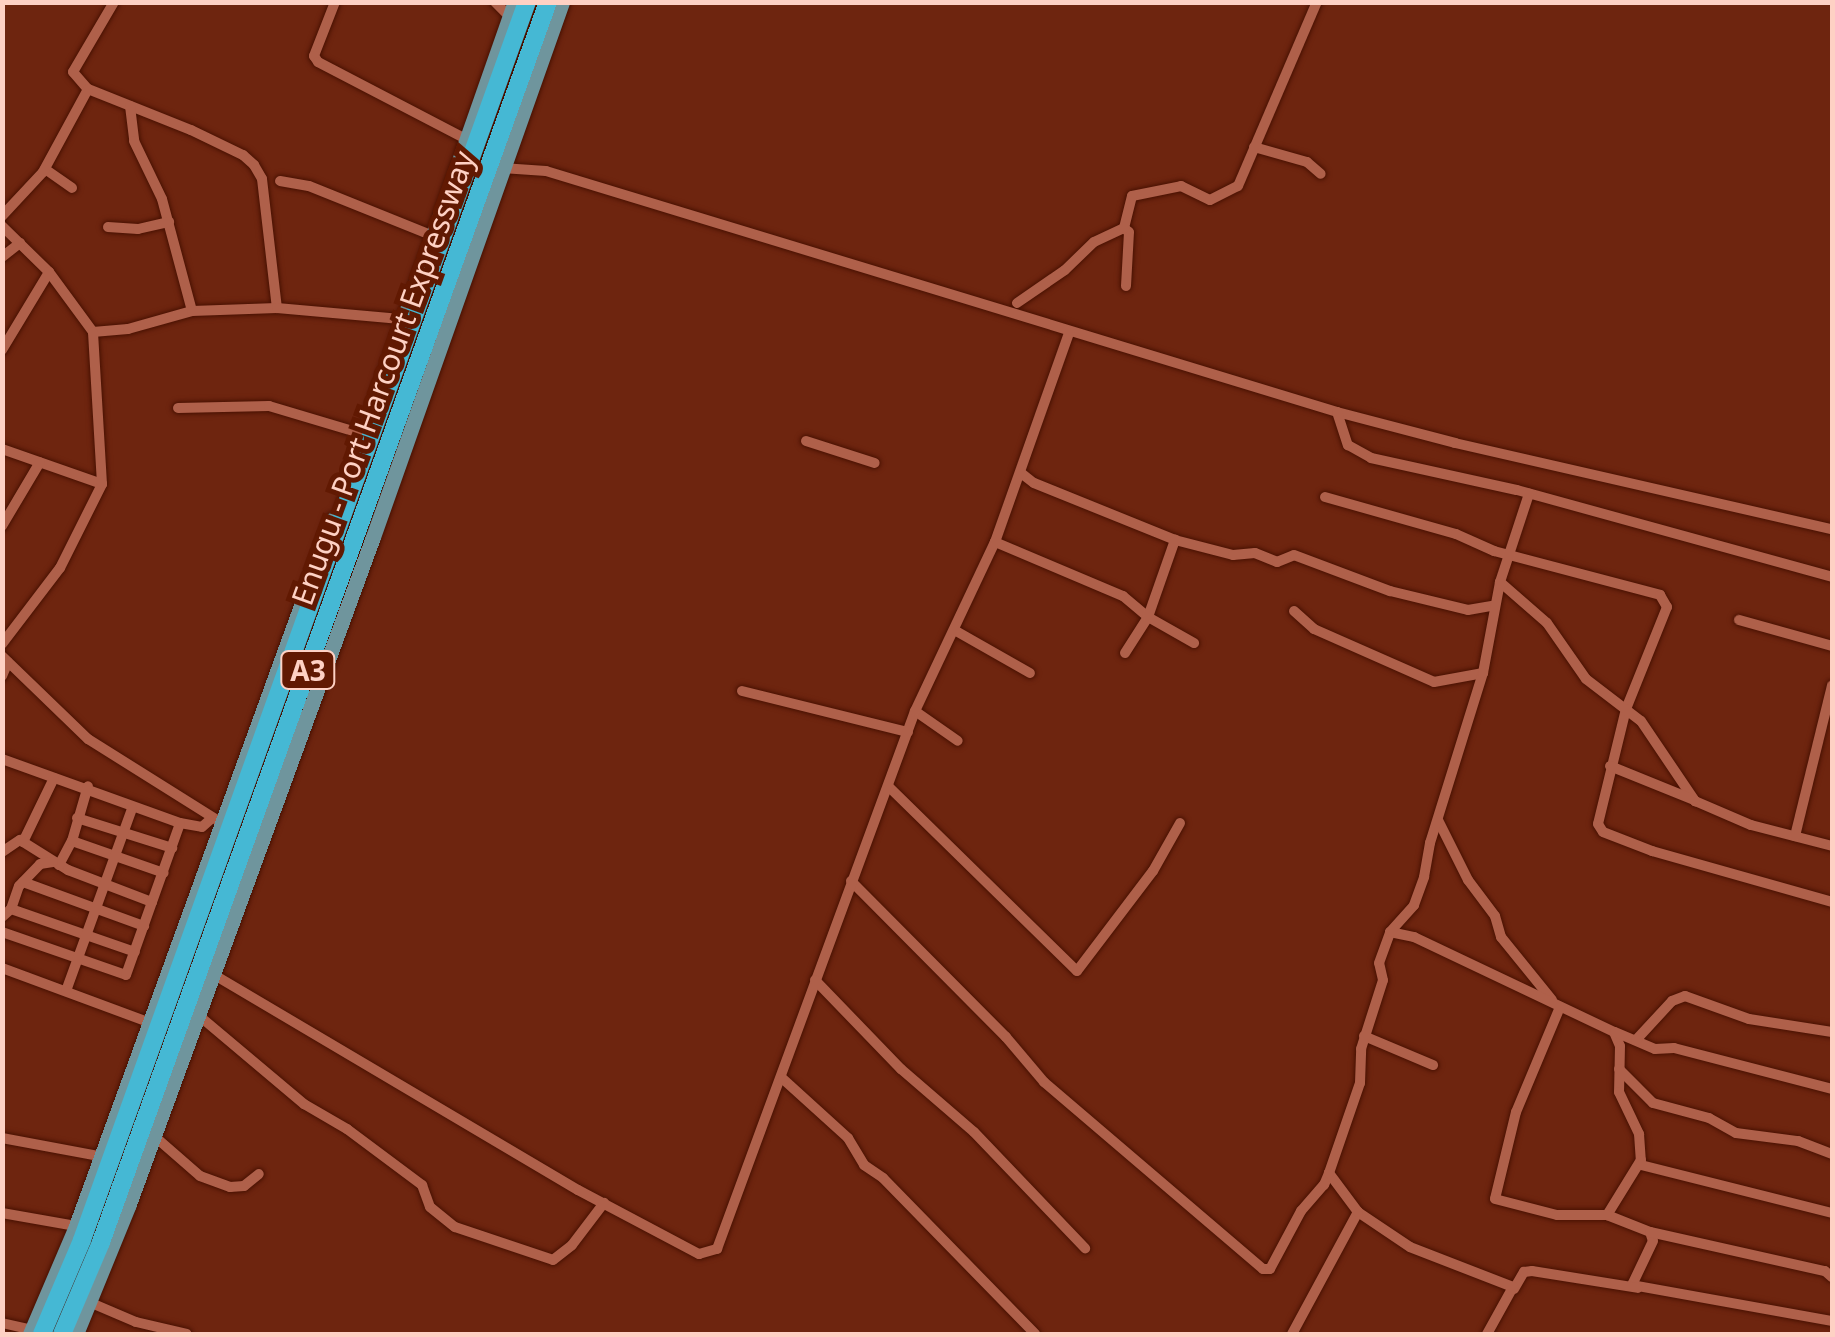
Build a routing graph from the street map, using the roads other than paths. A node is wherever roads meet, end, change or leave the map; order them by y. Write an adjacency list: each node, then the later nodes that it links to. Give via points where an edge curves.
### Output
1 (114, 2): 9 (street, via 73,72)
2 (335, 2): 11 (street, via 314,56 318,62)
3 (495, 2): 8 (street)
4 (526, 2): 144 (highway, Enugu - Port Harcourt Expressway / A3, via 82,1240)
5 (548, 2): 145 (highway, Enugu - Port Harcourt Expressway / A3, via 102,1242)
6 (562, 2): 14 (main road, Enugu - Port Harcourt Expressway / A3)
7 (1317, 2): 12 (street)
8 (513, 10): 11 (main road, Enugu - Port Harcourt Expressway / A3)
9 (88, 89): 10 (street); 13 (street)
10 (130, 106): 19 (street, via 134,140); 29 (street, via 244,155 254,166 262,179)
11 (466, 139): 23 (main road, Enugu - Port Harcourt Expressway / A3)
12 (1254, 147): 15 (street, via 1307,162); 22 (street, via 1238,186 1210,200 1181,186 1132,196)
13 (45, 168): 17 (street); 18 (street)
14 (502, 168): 33 (street, via 546,171); 109 (main road, Enugu - Port Harcourt Expressway / A3)
15 (1321, 174)
16 (280, 181): 23 (street, via 309,186)
17 (72, 188)
18 (2, 216)
19 (169, 222): 21 (street); 30 (street)
20 (2, 226): 24 (street)
21 (108, 227)
22 (1124, 228): 27 (street); 28 (street, via 1094,242)
23 (432, 236): 31 (main road, Enugu - Port Harcourt Expressway / A3)
24 (20, 243): 25 (street); 26 (street)
25 (2, 257)
26 (49, 272): 32 (street); 34 (street)
27 (1126, 286)
28 (1017, 303)
29 (277, 308): 30 (street); 31 (street)
30 (192, 312): 32 (street)
31 (401, 319): 37 (main road, Enugu - Port Harcourt Expressway / A3)
32 (93, 332): 43 (street)
33 (1070, 333): 36 (street); 42 (street)
34 (2, 350)
35 (178, 408): 37 (street, via 268,406)
36 (1337, 412): 44 (street, via 1341,435 1358,452); 47 (street)
37 (364, 434): 82 (main road, Enugu - Port Harcourt Expressway / A3)
38 (806, 441): 41 (street)
39 (2, 449): 40 (street)
40 (40, 462): 43 (street); 46 (street)
41 (874, 462)
42 (1021, 473): 48 (street); 49 (street)
43 (102, 484): 59 (street, via 60,568)
44 (1529, 494): 50 (street); 51 (street)
45 (1325, 497): 50 (street)
46 (2, 526)
47 (1832, 529)
48 (1175, 540): 53 (street, via 1277,562 1294,554 1412,598 1476,611); 55 (street)
49 (995, 542): 55 (street, via 1123,596); 57 (street)
50 (1508, 553): 52 (street); 68 (street, via 1665,599)
51 (1832, 577)
52 (1500, 582): 53 (street); 68 (street, via 1547,623 1586,679)
53 (1495, 605): 64 (street)
54 (1294, 611): 64 (street, via 1314,629 1434,682)
55 (1148, 617): 58 (street); 61 (street)
56 (1739, 620): 60 (street)
57 (956, 631): 63 (street); 69 (street)
58 (1194, 642)
59 (2, 644)
60 (1832, 646)
61 (1125, 652)
62 (5, 659): 65 (street); 82 (street, via 88,739)
63 (1030, 672)
64 (1483, 673): 81 (street)
65 (2, 676)
66 (1832, 685): 70 (street)
67 (742, 691): 71 (street)
68 (1626, 709): 74 (street); 78 (street, via 1643,723)
69 (915, 711): 71 (street); 72 (street)
70 (1829, 712): 86 (street)
71 (908, 732): 77 (street)
72 (958, 740)
73 (2, 760): 75 (street)
74 (1610, 766): 78 (street); 99 (street, via 1598,824 1604,832)
75 (54, 778): 76 (street); 88 (street)
76 (88, 786): 79 (street); 80 (street)
77 (889, 787): 84 (street, via 1073,970 1153,872); 96 (street)
78 (1694, 800): 86 (street)
79 (132, 808): 83 (street); 85 (street)
80 (78, 818): 85 (street); 87 (street)
81 (1438, 820): 104 (street, via 1414,905); 112 (street, via 1501,937)
82 (216, 821): 83 (street); 114 (main road, Enugu - Port Harcourt Expressway / A3)
83 (180, 823): 90 (street)
84 (1180, 823)
85 (124, 830): 90 (street); 92 (street)
86 (1796, 836): 89 (street)
87 (72, 841): 92 (street); 93 (street)
88 (23, 842): 91 (street); 93 (street)
89 (1832, 846)
90 (172, 848): 94 (street)
91 (2, 852)
92 (116, 858): 94 (street); 97 (street)
93 (56, 863): 95 (street, via 40,864); 97 (street)
94 (164, 873): 98 (street)
95 (23, 882): 100 (street); 101 (street)
96 (851, 882): 110 (street); 129 (street, via 1044,1082 1263,1269 1270,1269 1309,1198)
97 (106, 884): 98 (street); 100 (street)
98 (152, 902): 102 (street)
99 (1832, 902)
100 (97, 910): 102 (street); 105 (street)
101 (7, 913): 105 (street)
102 (144, 926): 106 (street)
103 (2, 932): 107 (street)
104 (1390, 932): 112 (street, via 1414,937); 117 (street)
105 (87, 935): 106 (street); 107 (street)
106 (135, 952): 107 (street, via 126,975)
107 (77, 958): 111 (street)
108 (2, 968): 111 (street)
109 (211, 973): 113 (main road, Enugu - Port Harcourt Expressway / A3); 130 (street)
110 (815, 980): 121 (street); 137 (street)
111 (66, 992): 114 (street)
112 (1560, 1007): 115 (street); 134 (street, via 1516,1112 1495,1199 1558,1215)
113 (197, 1014): 123 (main road, Enugu - Port Harcourt Expressway / A3); 130 (street, via 304,1104 422,1185 430,1207 455,1227 553,1260)
114 (148, 1022): 126 (main road, Enugu - Port Harcourt Expressway / A3)
115 (1614, 1032): 118 (street); 120 (street)
116 (1832, 1032): 118 (street, via 1750,1018 1686,996)
117 (1364, 1036): 119 (street); 129 (street, via 1356,1098 1339,1134)
118 (1636, 1040): 122 (street)
119 (1433, 1065)
120 (1618, 1069): 125 (street, via 1653,1103 1710,1118 1736,1133); 127 (street, via 1621,1099 1639,1134)
121 (782, 1079): 130 (street, via 717,1249 699,1254); 148 (street, via 848,1138 864,1165)
122 (1832, 1089)
123 (154, 1134): 128 (street, via 200,1176 230,1187); 141 (main road, Enugu - Port Harcourt Expressway / A3)
124 (2, 1138): 126 (street)
125 (1832, 1154)
126 (99, 1156): 135 (main road, Enugu - Port Harcourt Expressway / A3)
127 (1641, 1166): 133 (street); 134 (street)
128 (260, 1174)
129 (1330, 1185): 131 (street)
130 (604, 1204)
131 (1358, 1212): 140 (street, via 1410,1248); 149 (street)
132 (2, 1213): 135 (street)
133 (1832, 1213)
134 (1608, 1215): 136 (street)
135 (76, 1226): 144 (main road, Enugu - Port Harcourt Expressway / A3)
136 (1650, 1232): 138 (street, via 1825,1271); 139 (street, via 1651,1252 1631,1280)
137 (1086, 1248)
138 (1832, 1278)
139 (1639, 1288): 140 (street, via 1532,1271); 142 (street)
140 (1514, 1289): 150 (street)
141 (90, 1302): 146 (main road, Enugu - Port Harcourt Expressway / A3); 147 (street)
142 (1832, 1321)
143 (2, 1323): 144 (street)
144 (35, 1333)
145 (62, 1334)
146 (76, 1334)
147 (187, 1334)
148 (1035, 1334)
149 (1292, 1334)
150 (1488, 1334)

